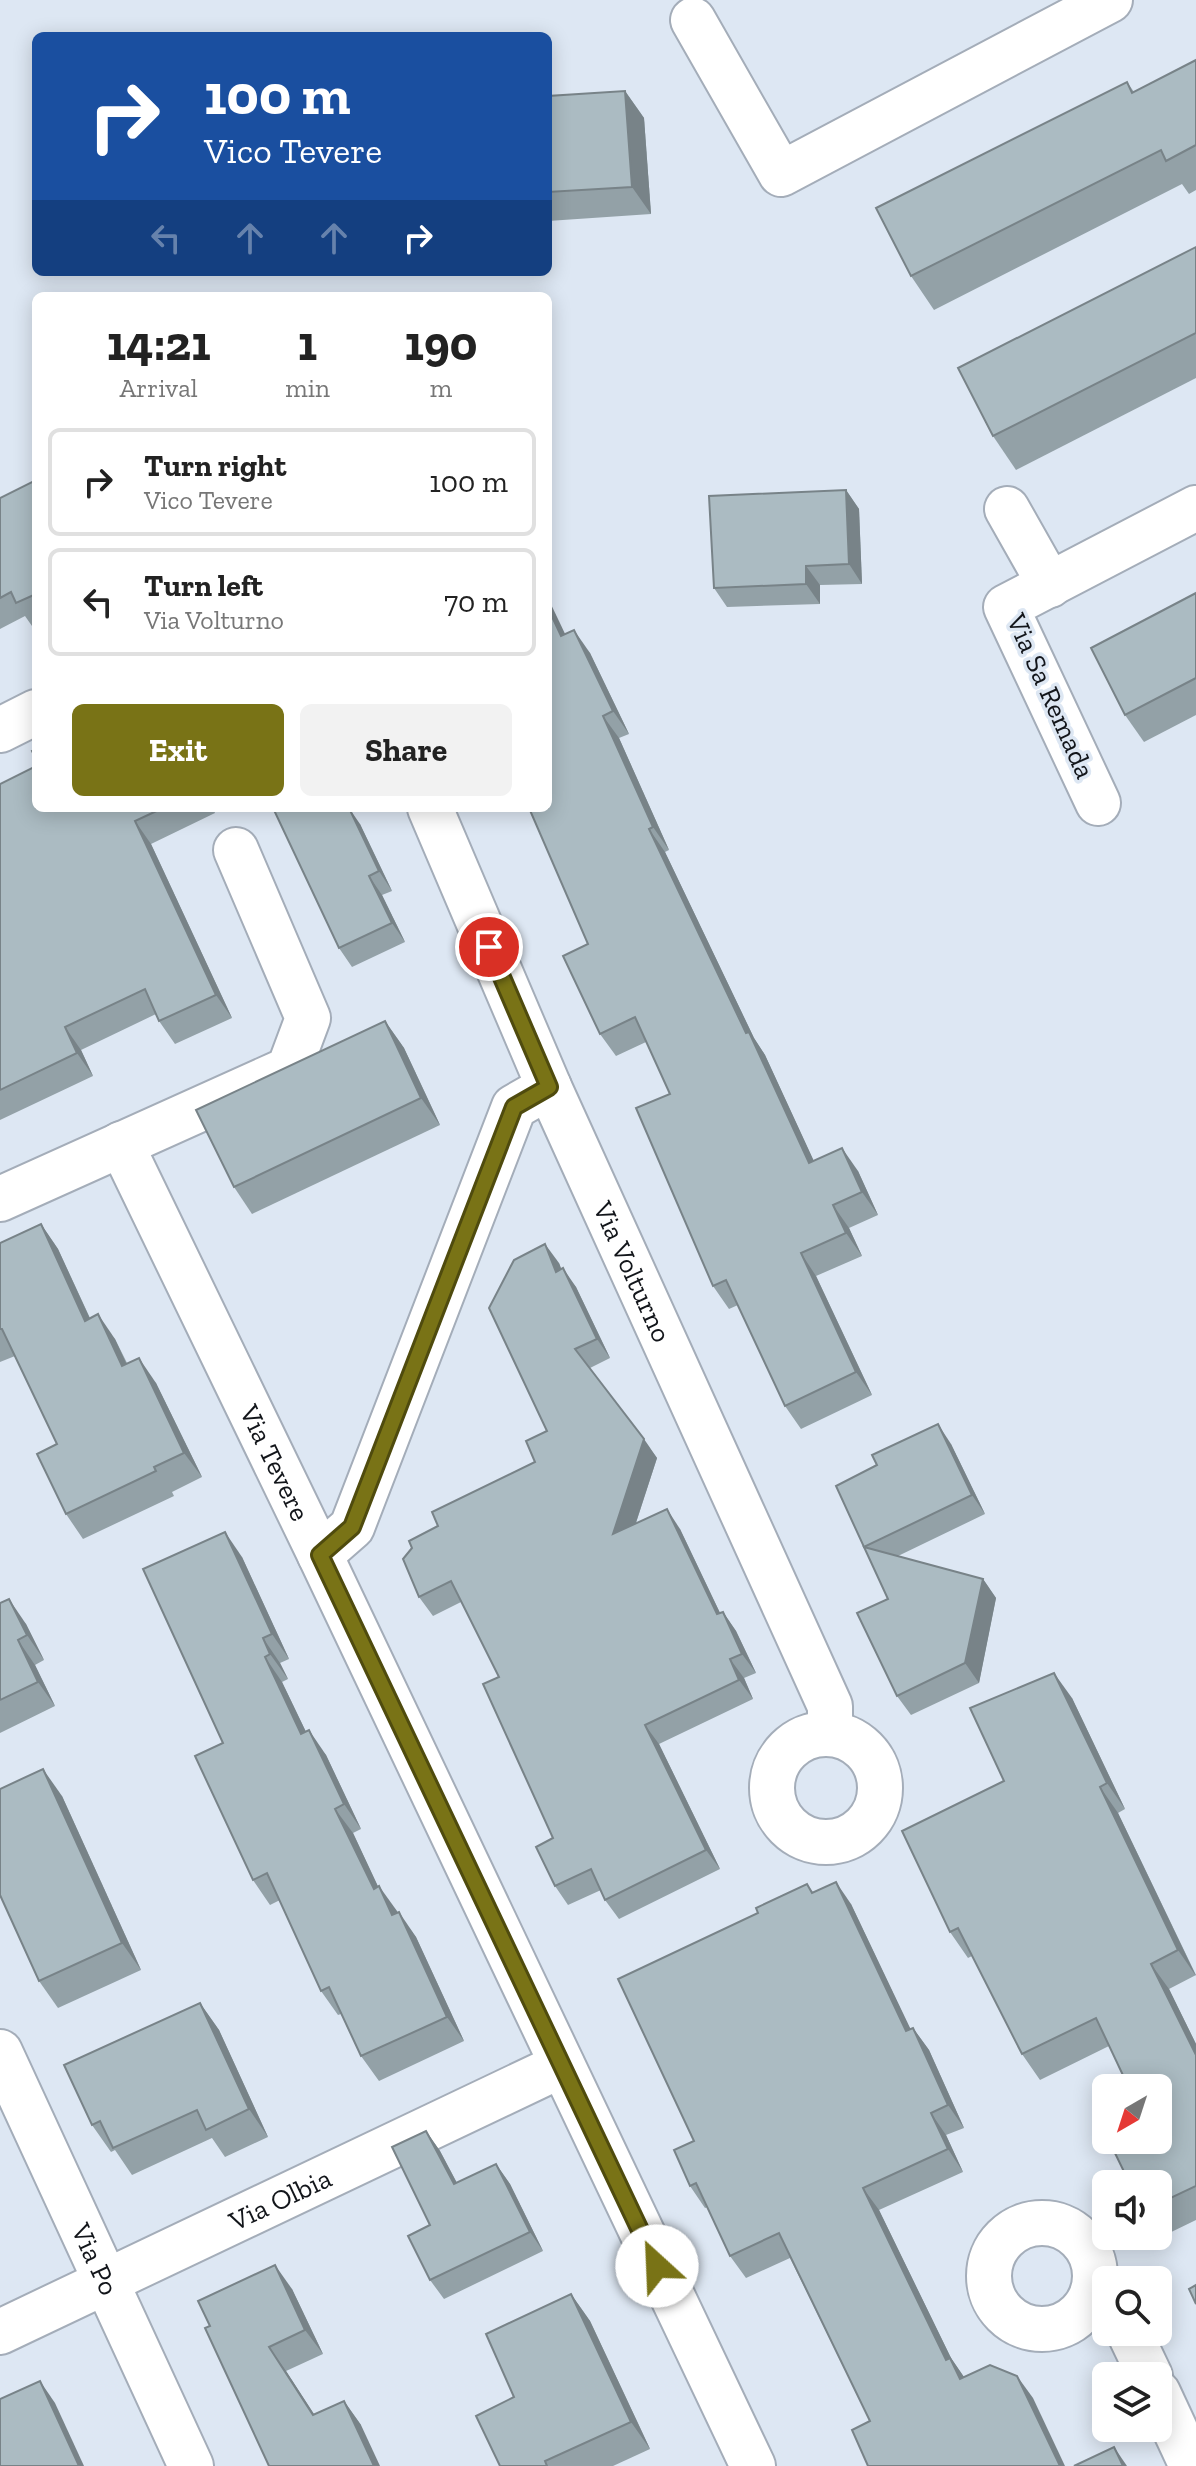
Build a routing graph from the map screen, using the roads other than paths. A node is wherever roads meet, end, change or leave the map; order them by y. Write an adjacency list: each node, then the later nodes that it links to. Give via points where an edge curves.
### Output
1 (1110, 0): 2 (street, via 781,174)
2 (693, 20)
3 (1196, 508): 5 (street, Via Sa Remada)
4 (1007, 509): 5 (street)
5 (1050, 585): 8 (street, Via Sa Remada, via 1006,607)
6 (32, 714): 7 (street)
7 (0, 730)
8 (1098, 803)
9 (432, 812): 11 (street, Via Volturno)
10 (236, 850): 12 (street, via 308,1018 289,1069)
11 (549, 1087): 14 (street, via 514,1107 352,1527); 15 (street, Via Volturno, via 830,1706)
12 (121, 1144): 13 (street); 14 (street, Via Tevere)
13 (0, 1199)
14 (320, 1555): 17 (street, Via Tevere)
15 (830, 1734)
16 (0, 2052): 18 (street, Via Po)
17 (562, 2065): 18 (street, Via Olbia); 22 (street, Via Tevere)
18 (105, 2282): 19 (street, Via Olbia); 21 (street, Via Po)
19 (0, 2332)
20 (1172, 2423): 23 (street)
21 (191, 2466)
22 (753, 2466)
23 (1192, 2466)

